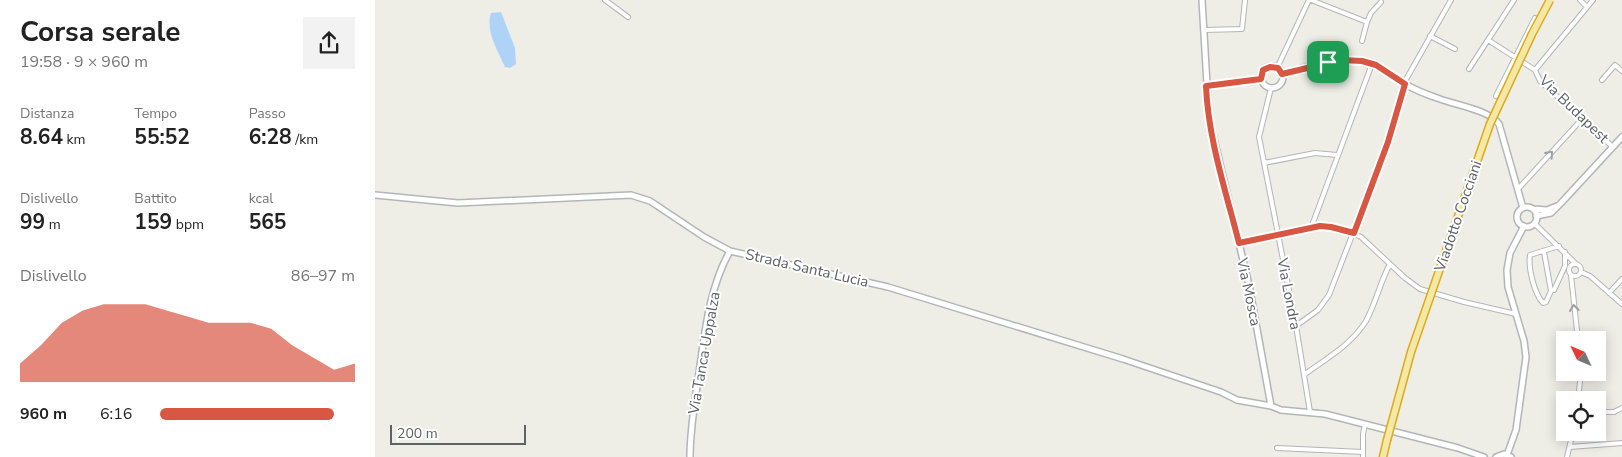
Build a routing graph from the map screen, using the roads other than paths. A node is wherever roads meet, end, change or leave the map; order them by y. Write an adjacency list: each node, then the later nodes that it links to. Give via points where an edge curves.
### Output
1 (605, 0): 12 (street)
2 (1202, 0): 15 (street, Via Mosca)
3 (1245, 0): 15 (street, via 1242,30)
4 (1310, 0): 14 (street); 22 (street)
5 (1451, 0): 16 (street)
6 (1514, 0): 17 (street)
7 (1550, 0): 84 (highway, Viadotto Cocciani, bridge, via 1505,89 1484,140 1411,352)
8 (1580, 0): 11 (street)
9 (1593, 0): 11 (street)
10 (1381, 2): 14 (street)
11 (1587, 7): 24 (street)
12 (628, 17)
13 (1535, 18): 20 (street)
14 (1367, 22): 18 (street)
15 (1204, 30): 30 (street, Via Mosca)
16 (1430, 36): 19 (street); 29 (street)
17 (1488, 40): 20 (street); 23 (street)
18 (1362, 41)
19 (1455, 49)
20 (1516, 58): 24 (street); 32 (street)
21 (1372, 64): 26 (street, via 1335,60); 29 (street); 36 (street)
22 (1277, 68): 26 (street); 27 (street, via 1266,68)
23 (1469, 69)
24 (1535, 70): 33 (street, Via Budapest, via 1540,81)
25 (1622, 71): 28 (street, via 1615,65)
26 (1282, 74): 31 (street, via 1279,85)
27 (1261, 79): 30 (street); 31 (street)
28 (1602, 80)
29 (1405, 84): 38 (street, via 1497,121); 47 (street, via 1388,142)
30 (1206, 86): 49 (street, Via Mosca, via 1211,132)
31 (1271, 88): 37 (street, Via Londra, via 1259,132)
32 (1496, 96)
33 (1582, 118): 35 (street, Via Budapest); 38 (street, one-way to 33)
34 (1622, 138): 35 (street)
35 (1613, 147): 40 (street)
36 (1337, 156): 37 (street, via 1315,153); 46 (street)
37 (1264, 163): 48 (street, Via Londra)
38 (1518, 188): 41 (street)
39 (375, 195): 51 (street, Strada Santa Lucia, via 458,203 631,195 650,200)
40 (1561, 203): 42 (street, via 1547,210); 43 (street, via 1551,213)
41 (1523, 208): 42 (street); 45 (street, via 1517,219)
42 (1533, 209): 43 (street)
43 (1537, 216): 44 (street)
44 (1534, 223): 45 (street); 50 (street)
45 (1524, 226): 63 (street, via 1510,253 1507,270)
46 (1311, 228): 47 (street, via 1331,227); 48 (street)
47 (1354, 233): 54 (street); 64 (street, via 1326,301)
48 (1278, 234): 49 (street); 64 (street, Via Londra)
49 (1239, 243): 67 (street, Via Mosca)
50 (1559, 246): 52 (street); 53 (street)
51 (730, 251): 67 (street, Strada Santa Lucia, via 888,287 1131,362 1237,400); 82 (street, Via Tanca Uppalza, via 717,280 708,316 690,436)
52 (1544, 252): 52 (street, via 1551,291 1543,303 1536,290 1530,258)
53 (1565, 252): 55 (street); 56 (street)
54 (1390, 264): 63 (street, via 1413,285 1425,291); 66 (street, via 1359,330)
55 (1577, 264): 56 (street); 57 (street)
56 (1567, 268): 58 (street); 60 (street)
57 (1581, 272): 58 (street, via 1577,276); 61 (street)
58 (1571, 275): 65 (street, one-way to 58)
59 (1622, 278): 61 (street)
60 (1554, 290)
61 (1609, 293): 62 (street)
62 (1622, 304)
63 (1516, 314): 81 (street, via 1523,333 1526,357)
64 (1296, 326): 66 (street, Via Londra)
65 (1577, 331)
66 (1305, 374): 69 (street, Via Londra)
67 (1271, 406): 69 (street, Strada Santa Lucia)
68 (1622, 408): 70 (street)
69 (1310, 412): 71 (street, Strada Santa Lucia)
70 (1606, 412)
71 (1357, 422): 72 (street, Strada Santa Lucia); 74 (street)
72 (1365, 424): 73 (street, Strada Santa Lucia); 74 (street)
73 (1373, 426): 74 (street); 80 (street, Strada Santa Lucia)
74 (1363, 434): 79 (street)
75 (1571, 441): 77 (street)
76 (1622, 443): 77 (street)
77 (1570, 446): 87 (street)
78 (1277, 448): 79 (street)
79 (1363, 452): 83 (street)
80 (1469, 455): 85 (street, Strada Santa Lucia)
81 (1509, 456): 86 (street)
82 (690, 457)
83 (1363, 457)
84 (1383, 457)
85 (1484, 457)
86 (1496, 457)
87 (1567, 457)

